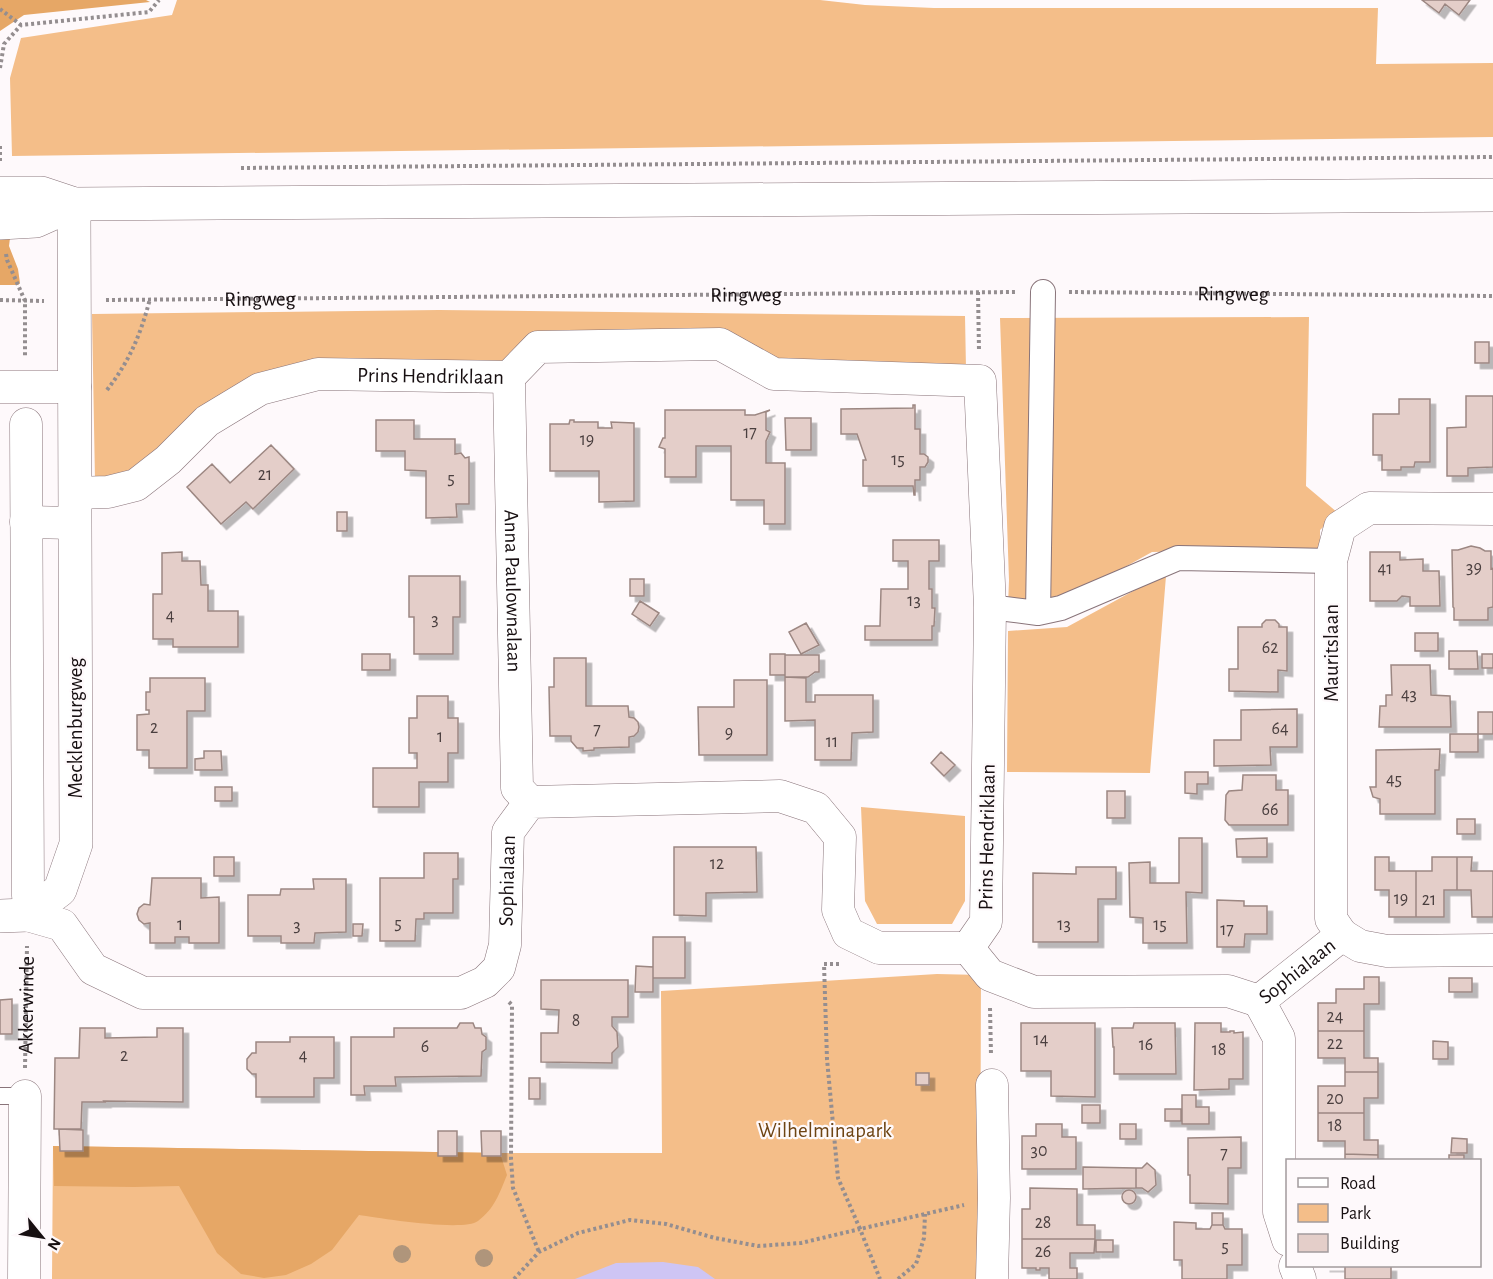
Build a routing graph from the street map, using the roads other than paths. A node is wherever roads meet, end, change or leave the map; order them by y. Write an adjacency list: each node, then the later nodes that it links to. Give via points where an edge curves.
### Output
1 (1493, 195): 2 (main road)
2 (74, 204): 3 (main road, via 41,193); 7 (main road, Mecklenburgweg)
3 (1, 213)
4 (1043, 292): 14 (street)
5 (509, 377): 9 (street, Prins Hendriklaan, via 318,374 260,389 207,421 136,485 108,492); 13 (street, Prins Hendriklaan, via 538,347 720,344 774,374 980,381); 15 (street, Anna Paulownalaan, via 517,788)
6 (13, 387): 7 (street)
7 (75, 387): 9 (main road, Mecklenburgweg)
8 (26, 423): 11 (street)
9 (75, 508): 11 (street); 16 (main road, Mecklenburgweg, via 76,844 60,891)
10 (1493, 509): 12 (street, Mauritslaan, via 1369,508 1340,527)
11 (26, 522): 16 (street)
12 (1331, 561): 14 (street, via 1178,558 1061,608); 17 (street, Mauritslaan, via 1331,919)
13 (990, 607): 14 (street); 18 (street, Prins Hendriklaan, via 986,922)
14 (1038, 613)
15 (530, 802): 16 (street, Sophialaan, via 508,832 505,945 499,968 485,982 461,993 143,993 93,969 62,925); 18 (street, via 780,796 816,808 840,837 838,910 848,933 879,948)
16 (18, 909)
17 (1342, 935): 19 (street, Sophialaan, via 1360,946 1387,951); 20 (street, Sophialaan)
18 (968, 948): 20 (street, Sophialaan, via 990,975 1034,992 1228,991)
19 (1493, 950)
20 (1259, 1001): 23 (street, via 1279,1038 1279,1212)
21 (992, 1085): 25 (street)
22 (12, 1096): 24 (street)
23 (1286, 1236)
24 (24, 1279)
25 (992, 1279)

